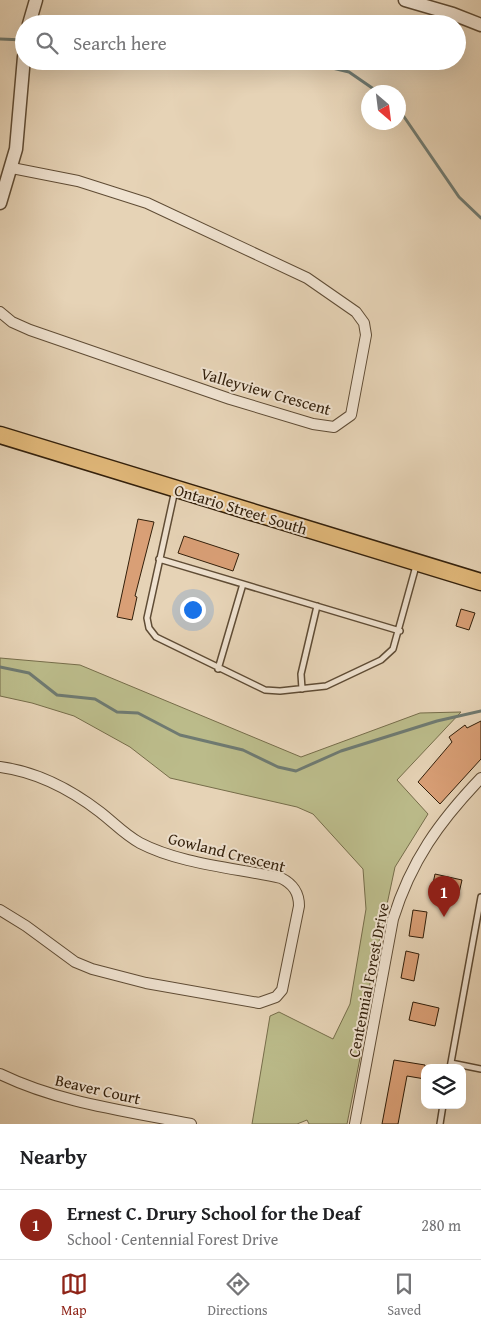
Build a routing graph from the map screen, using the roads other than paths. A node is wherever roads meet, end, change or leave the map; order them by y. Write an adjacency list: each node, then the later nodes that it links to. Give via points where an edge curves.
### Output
1 (36, 0): 3 (street)
2 (405, 0): 4 (street)
3 (31, 15)
4 (456, 15)
5 (466, 19): 6 (street)
6 (481, 25)
7 (22, 70): 8 (street, via 16,149)
8 (9, 167): 9 (street); 10 (street, Valleyview Crescent, via 78,181 148,203 307,278 356,312 364,323 366,335 351,415 334,426 313,424 230,399 30,330)
9 (0, 203)
10 (0, 312)
11 (0, 435): 12 (main road, Ontario Street South)
12 (176, 489): 13 (lane); 14 (main road, Ontario Street South)
13 (159, 559): 16 (lane); 19 (lane, via 147,618 149,628 156,637)
14 (417, 563): 15 (main road, Ontario Street South); 18 (lane)
15 (481, 582)
16 (243, 584): 17 (lane); 19 (lane)
17 (317, 606): 18 (lane); 20 (lane, via 301,674)
18 (400, 631): 20 (lane, via 393,649 380,660 326,686)
19 (218, 669): 20 (lane, via 265,690)
20 (302, 689)
21 (0, 767): 24 (street, Gowland Crescent, via 53,782 79,796 139,842 168,855 281,878 294,887 299,906 282,990 276,997 259,1003 92,969 75,962)
22 (481, 778): 31 (street, Centennial Forest Drive, via 428,841 403,886 393,918)
23 (481, 896): 25 (lane)
24 (0, 910)
25 (451, 1064)
26 (466, 1067): 27 (lane)
27 (481, 1069)
28 (0, 1076): 30 (street, Beaver Court, via 86,1104)
29 (442, 1109): 32 (lane)
30 (191, 1124)
31 (354, 1124)
32 (440, 1124)

